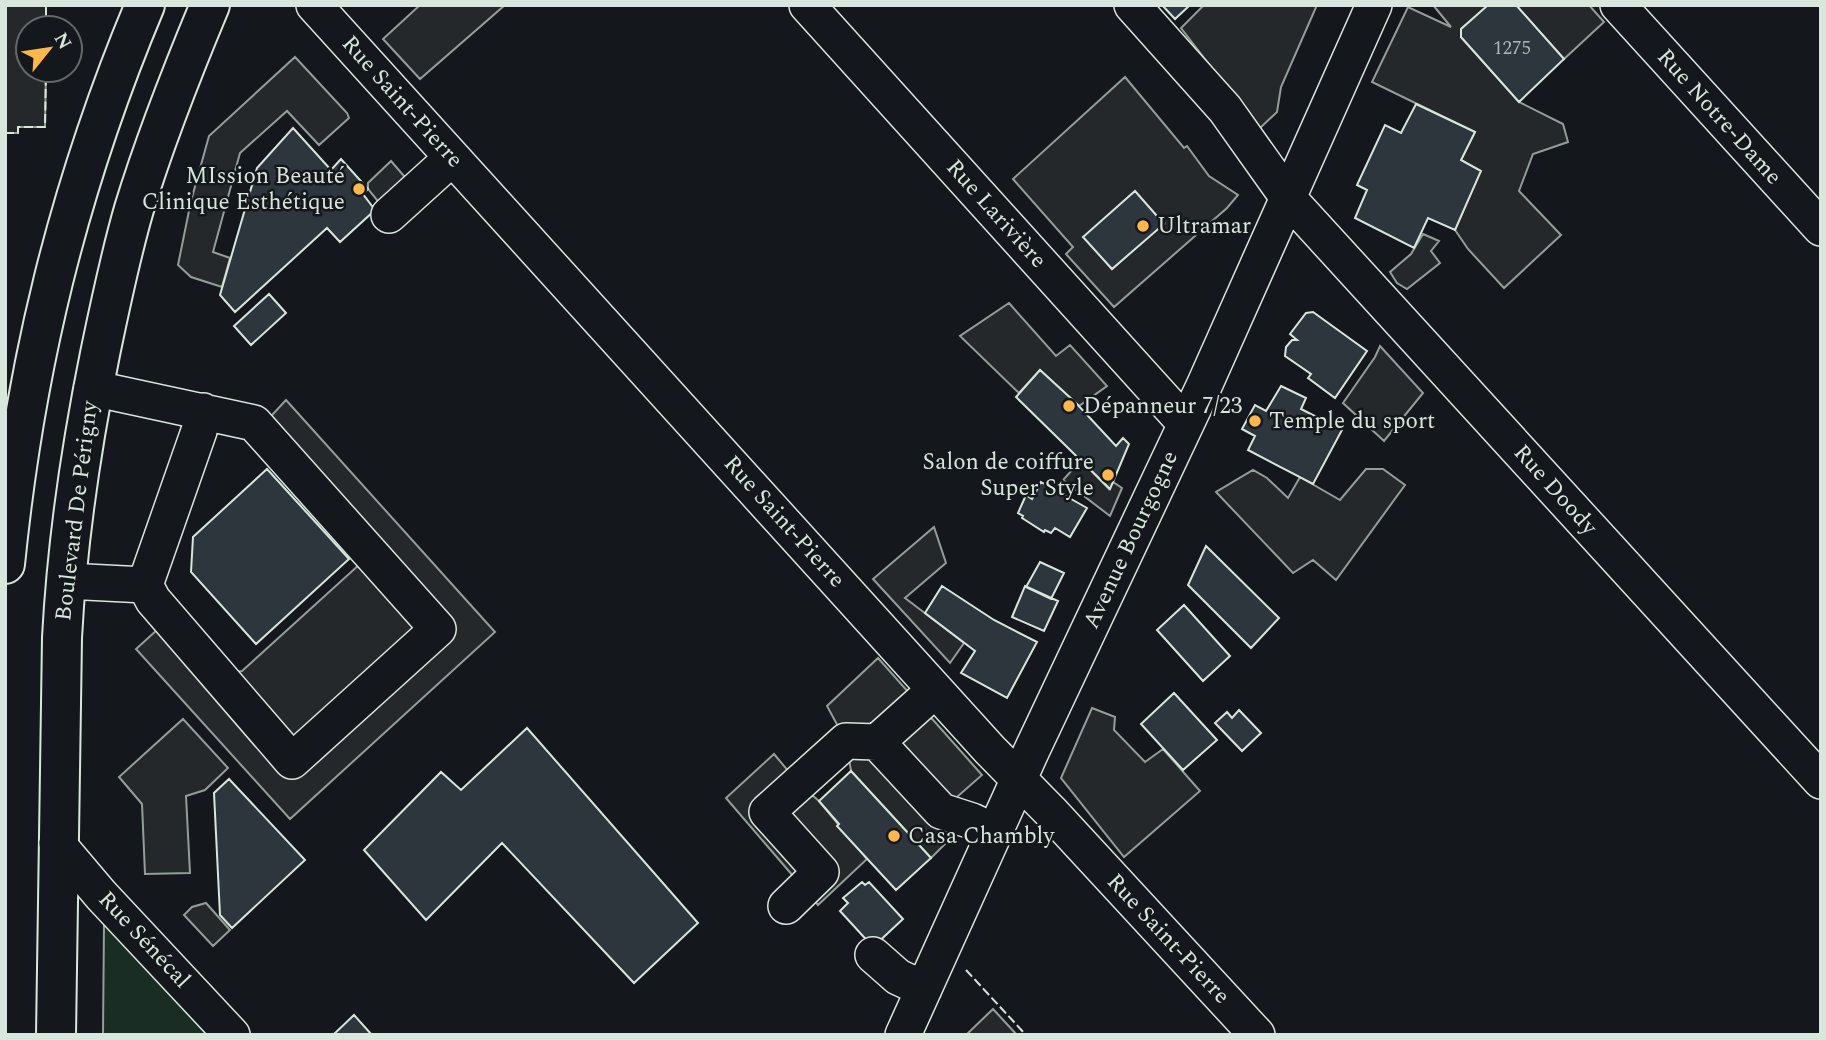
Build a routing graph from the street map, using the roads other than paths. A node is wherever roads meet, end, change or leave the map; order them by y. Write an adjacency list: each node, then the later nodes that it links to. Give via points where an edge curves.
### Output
1 (145, 5): 15 (main road, via 101,115 56,263 22,431)
2 (210, 5): 12 (main road, Boulevard De Périgny, via 134,209)
3 (314, 5): 8 (street, Rue Saint-Pierre)
4 (807, 5): 14 (street, Rue Larivière)
5 (1132, 5): 9 (street, Rue Doody, via 1225,109)
6 (1374, 5): 9 (street, Avenue Bourgogne)
7 (1618, 5): 11 (street, Rue Notre-Dame)
8 (452, 158): 10 (street); 18 (street, Rue Saint-Pierre)
9 (1289, 199): 14 (street, Avenue Bourgogne); 21 (street, Rue Doody)
10 (389, 215)
11 (1821, 229)
12 (93, 388): 13 (street); 16 (main road, Boulevard De Périgny)
13 (202, 411): 17 (street); 17 (street, via 260,427 439,629 292,761)
14 (1185, 423): 20 (street, Avenue Bourgogne)
15 (5, 564)
16 (66, 581): 17 (street); 23 (main road, Boulevard De Périgny)
17 (145, 585)
18 (935, 690): 19 (street); 20 (street, Rue Saint-Pierre)
19 (877, 742): 22 (street, via 941,811); 24 (street, via 846,741 767,812 821,872)
20 (1018, 780): 22 (street, Avenue Bourgogne); 30 (street, Rue Saint-Pierre)
21 (1821, 781)
22 (995, 832): 26 (street, Avenue Bourgogne)
23 (57, 844): 27 (main road, Boulevard De Périgny); 28 (street, Rue Sénécal)
24 (786, 906)
25 (873, 955): 26 (street, via 898,977)
26 (924, 989): 29 (street, Avenue Bourgogne)
27 (56, 1035)
28 (232, 1035)
29 (903, 1035)
30 (1257, 1035)

